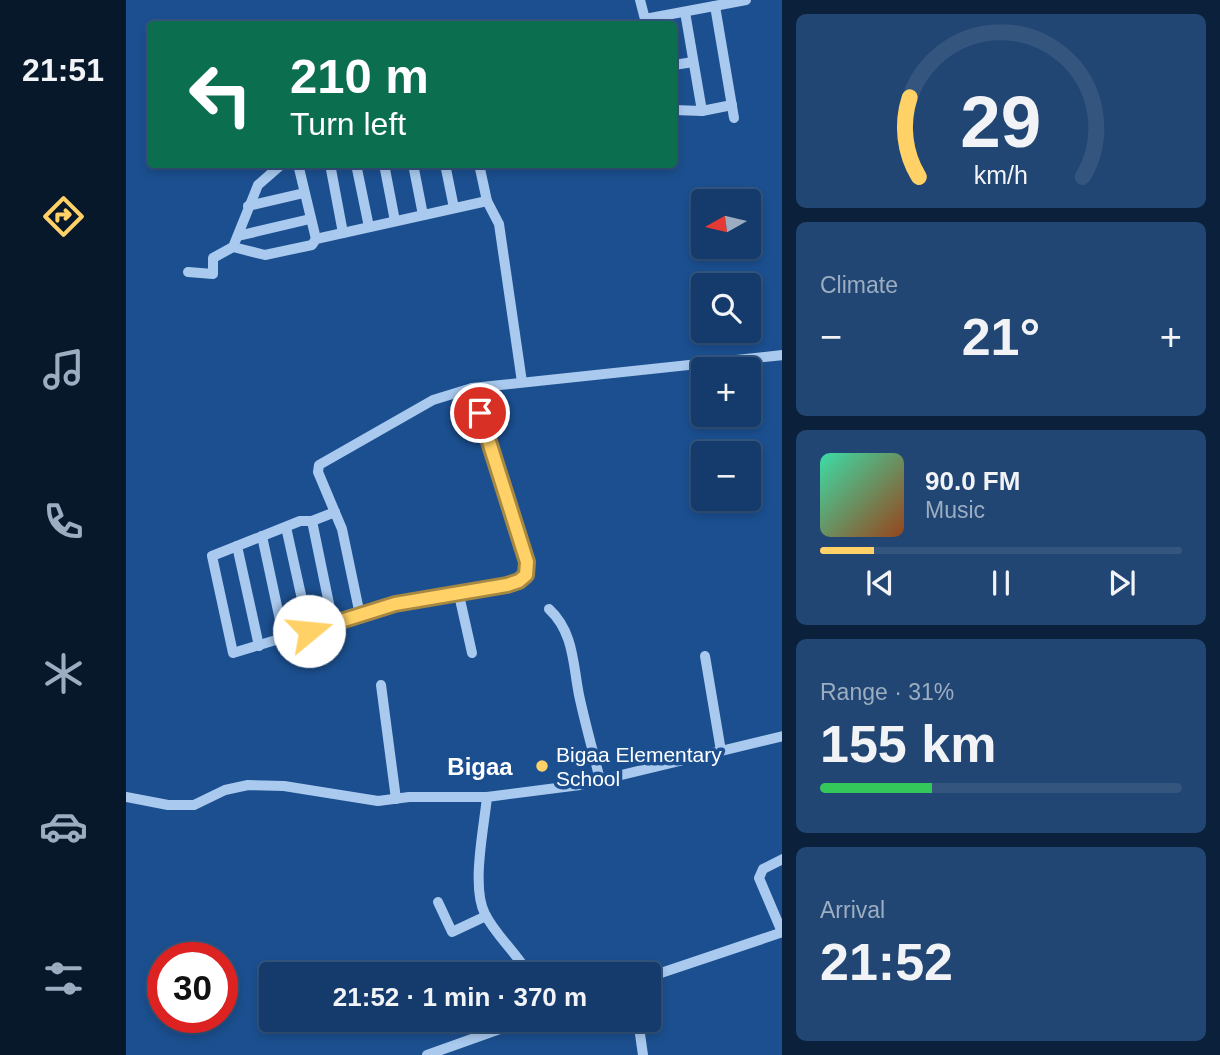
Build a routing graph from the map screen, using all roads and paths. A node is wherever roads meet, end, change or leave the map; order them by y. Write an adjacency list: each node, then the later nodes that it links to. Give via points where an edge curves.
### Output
1 (640, 0): 5 (street)
2 (746, 0): 3 (street)
3 (715, 6): 4 (street); 9 (street)
4 (685, 12): 6 (street); 7 (street)
5 (646, 21)
6 (650, 21)
7 (694, 62): 8 (street); 11 (street)
8 (677, 65)
9 (732, 105): 11 (street); 12 (street)
10 (677, 110): 11 (street)
11 (702, 111)
12 (734, 118)
13 (277, 168): 23 (street, via 258,185)
14 (299, 168): 21 (street)
15 (331, 168): 29 (street)
16 (357, 168): 28 (street)
17 (385, 168): 27 (street)
18 (414, 168): 25 (street)
19 (445, 168): 24 (street)
20 (480, 168): 22 (street)
21 (304, 193): 23 (street); 26 (street)
22 (487, 201): 24 (street); 35 (street, via 499,224)
23 (248, 206): 30 (street)
24 (454, 208): 25 (street)
25 (423, 215): 27 (street)
26 (310, 219): 30 (street); 31 (street)
27 (395, 221): 28 (street)
28 (369, 227): 29 (street)
29 (343, 233): 31 (street)
30 (238, 236): 32 (street)
31 (316, 239): 32 (street, via 312,245 265,255)
32 (233, 247): 33 (street, via 214,258 213,274)
33 (188, 272)
34 (782, 355): 35 (street)
35 (522, 382): 36 (street)
36 (472, 388): 37 (street, via 433,400 319,465); 42 (street, via 527,562 526,575 519,581)
37 (335, 512): 38 (street); 44 (street)
38 (312, 521): 39 (street); 45 (street)
39 (286, 527): 40 (street); 46 (street)
40 (262, 536): 41 (street); 47 (street)
41 (237, 546): 48 (street); 48 (street, via 212,556 233,653)
42 (458, 595): 44 (street, via 395,604); 49 (street)
43 (549, 609): 54 (street, via 570,644)
44 (360, 615): 45 (street)
45 (333, 623): 46 (street)
46 (309, 631): 47 (street)
47 (284, 639): 48 (street)
48 (259, 646)
49 (472, 653)
50 (705, 656): 53 (street)
51 (381, 685): 57 (street)
52 (782, 736): 53 (street)
53 (720, 751): 54 (street)
54 (600, 780): 56 (street)
55 (126, 797): 57 (street, via 194,806 225,790 248,785 378,801)
56 (487, 797): 57 (street); 60 (street, via 478,898)
57 (396, 799)
58 (782, 859): 61 (street, via 763,869 759,878)
59 (438, 902): 60 (street, via 452,932)
60 (486, 916): 62 (street)
61 (782, 932): 63 (street)
62 (522, 962)
63 (661, 973)
64 (491, 1032): 66 (street)
65 (640, 1032): 67 (street)
66 (427, 1055)
67 (643, 1055)

